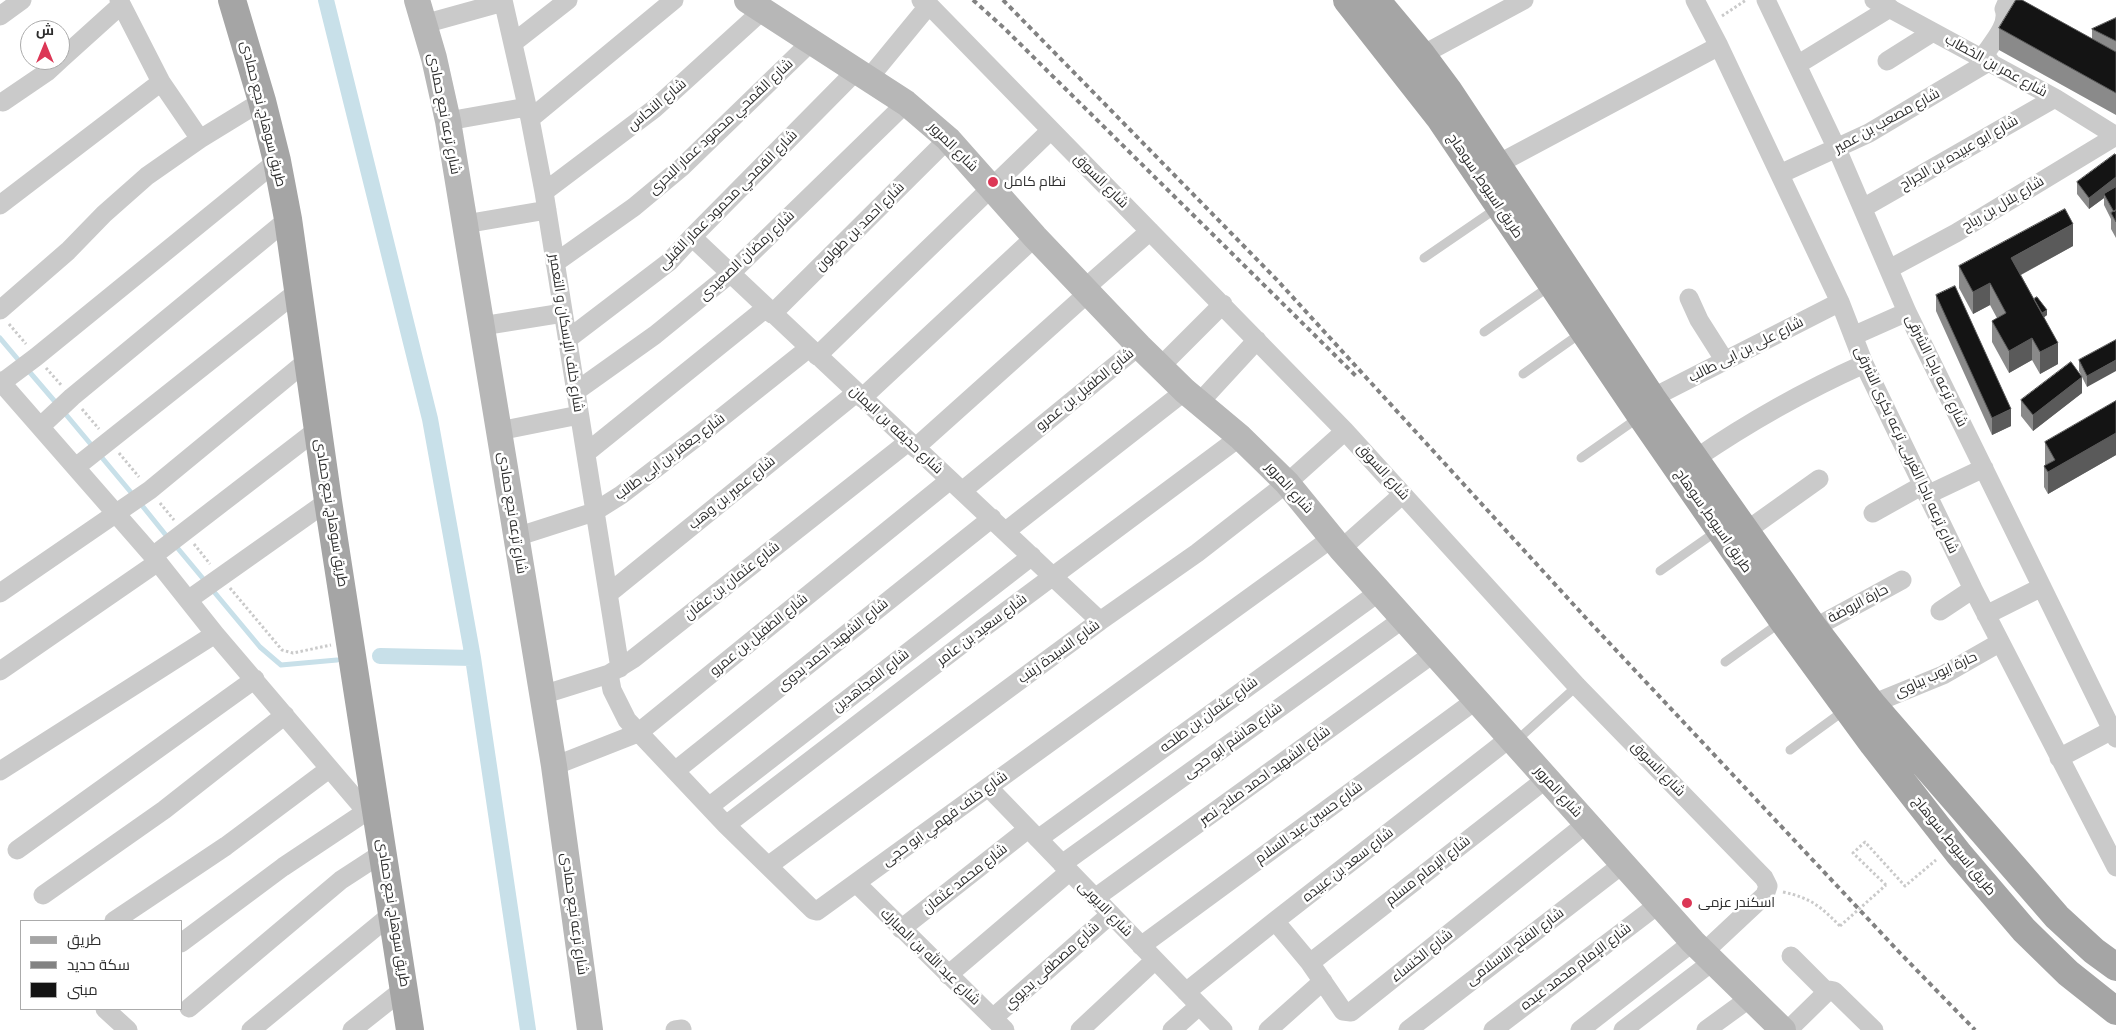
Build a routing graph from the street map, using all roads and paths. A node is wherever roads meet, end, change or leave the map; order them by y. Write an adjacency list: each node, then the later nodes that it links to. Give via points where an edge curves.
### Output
1 (22, 0): 17 (street)
2 (232, 0): 33 (main road, طريق سوهاج, نجع حمادى)
3 (568, 0): 22 (street)
4 (674, 0): 36 (street)
5 (1524, 0): 25 (street)
6 (1695, 0): 18 (street, شارع ترعه باجا الغربى, ترعه بكرى الشرقى)
7 (1746, 0): 18 (path)
8 (1766, 0): 28 (street, شارع ترعه باجا الشرقى)
9 (2008, 0): 27 (street, via 2004,23)
10 (503, 1): 16 (street); 22 (street, شارع خلف الإسكان و التعمير)
11 (1360, 1): 21 (main road, طريق اسيوط, سوهاج)
12 (120, 2): 24 (street); 31 (street)
13 (753, 3): 20 (street, شارع المرور); 47 (street, شارع النحاس, via 654,109)
14 (925, 3): 30 (street, شارع القمحي محمود عمار القبلى); 38 (street, شارع السوق)
15 (1894, 6): 19 (street, شارع عمر بن الخطاب); 28 (street)
16 (420, 12): 37 (street, شارع ترعه نجع حمادى)
17 (0, 16)
18 (1708, 25): 23 (street, شارع ترعه باجا الغربى, ترعه بكرى الشرقى)
19 (1933, 32): 26 (street); 27 (street, شارع عمر بن الخطاب)
20 (812, 41): 30 (street, شارع المرور); 57 (street, شارع القمحي محمود عمار البحرى, via 682,167 634,207)
21 (1395, 41): 25 (main road, طريق اسيوط, سوهاج); 49 (main road, طريق اسيوط, سوهاج, via 1439,118)
22 (513, 44): 36 (street, شارع خلف الإسكان و التعمير)
23 (1720, 46): 44 (street); 45 (street, شارع ترعه باجا الغربى, ترعه بكرى الشرقى)
24 (70, 50)
25 (1422, 55): 44 (main road, طريق اسيوط, سوهاج)
26 (1888, 60)
27 (1986, 60): 32 (street, شارع عمر بن الخطاب); 42 (street, شارع مصعب بن عمير)
28 (1797, 64): 42 (street, شارع ترعه باجا الشرقى)
29 (49, 70): 34 (street)
30 (863, 74): 35 (street, شارع المرور); 54 (street, شارع القمحي محمود عمار القبلى)
31 (161, 82): 40 (street); 48 (street)
32 (2055, 98): 39 (street, شارع عمر بن الخطاب); 50 (street, شارع ابو عبيده بن الجراح)
33 (262, 101): 40 (street); 43 (main road, طريق سوهاج, نجع حمادى)
34 (3, 102)
35 (906, 103): 41 (street, شارع المرور); 59 (street, شارع رمضان الصعيدى)
36 (529, 112): 37 (street); 47 (street, شارع خلف الإسكان و التعمير)
37 (448, 121): 52 (street, شارع ترعه نجع حمادى)
38 (1051, 130): 46 (street, شارع جعفر بن ابى طالب); 53 (street, شارع السوق)
39 (2116, 136): 58 (street, شارع بلال بن رباح, via 1956,233)
40 (200, 139): 69 (street, via 147,176 104,214)
41 (948, 139): 46 (street, شارع المرور); 66 (street, شارع احمد بن طولون)
42 (1838, 149): 45 (street, شارع مصعب بن عمير); 50 (street, شارع ترعه باجا الشرقى)
43 (277, 161): 51 (main road, طريق سوهاج, نجع حمادى); 78 (street)
44 (1498, 164): 89 (main road, طريق اسيوط, سوهاج)
45 (1780, 174): 64 (street, شارع ترعه باجا الغربى, ترعه بكرى الشرقى)
46 (992, 187): 55 (street, شارع المرور); 77 (street, شارع جعفر بن ابى طالب)
47 (545, 201): 52 (street); 57 (street, شارع خلف الإسكان و التعمير)
48 (0, 205)
49 (1499, 206): 56 (lane); 60 (main road, طريق اسيوط, سوهاج)
50 (1863, 208): 58 (street, شارع ترعه باجا الشرقى)
51 (288, 219): 61 (main road, طريق سوهاج, نجع حمادى); 87 (street)
52 (465, 224): 70 (street, شارع ترعه نجع حمادى)
53 (1150, 230): 62 (street, شارع عثمان بن عفان); 65 (street, شارع السوق)
54 (692, 237): 59 (street, شارع حذيفه بن اليمان); 74 (street, شارع القمحي محمود عمار القبلى, via 669,262)
55 (1035, 238): 62 (street, شارع المرور); 86 (street, شارع عمير بن وهب)
56 (1424, 258)
57 (555, 263): 68 (street, شارع خلف الإسكان و التعمير)
58 (1889, 269): 67 (street, شارع ترعه باجا الشرقى)
59 (730, 274): 66 (street, شارع حذيفه بن اليمان); 85 (street, شارع رمضان الصعيدى, via 656,335)
60 (1552, 284): 71 (lane); 72 (main road, طريق اسيوط, سوهاج)
61 (298, 291): 79 (main road, طريق سوهاج, نجع حمادى); 96 (street)
62 (1086, 291): 76 (street, شارع المرور); 97 (street, شارع عثمان بن عفان)
63 (1689, 298): 80 (street)
64 (1840, 302): 73 (street, شارع ترعه باجا الغربى, ترعه بكرى الشرقى); 80 (street, شارع على بن ابى طالب)
65 (1222, 304): 75 (street, شارع السوق); 82 (street)
66 (769, 311): 77 (street, شارع حذيفه بن اليمان); 98 (street, شارع احمد بن طولون)
67 (1907, 312): 73 (street); 102 (street, شارع ترعه باجا الشرقى)
68 (563, 313): 70 (street); 74 (street, شارع خلف الإسكان و التعمير)
69 (3, 315): 78 (path)
70 (482, 326): 93 (street, شارع ترعه نجع حمادى)
71 (1484, 332)
72 (1584, 332): 83 (lane); 89 (main road, طريق اسيوط, سوهاج)
73 (1853, 336): 81 (street, شارع ترعه باجا الغربى, ترعه بكرى الشرقى)
74 (568, 339): 85 (street, شارع خلف الإسكان و التعمير)
75 (1258, 340): 88 (street); 94 (street, شارع السوق)
76 (1139, 346): 82 (street, شارع المرور); 105 (street, شارع الطفيل بن عمرو)
77 (813, 352): 86 (street, شارع حذيفه بن اليمان); 110 (street, شارع جعفر بن ابى طالب)
78 (36, 357): 84 (street); 87 (path)
79 (308, 360): 92 (main road, طريق سوهاج, نجع حمادى); 106 (street)
80 (1725, 361): 89 (street, شارع على بن ابى طالب)
81 (1864, 364): 100 (street, via 1780,405); 107 (street, شارع ترعه باجا الغربى, ترعه بكرى الشرقى)
82 (1160, 367): 88 (street, شارع المرور)
83 (1523, 374)
84 (0, 383): 91 (street)
85 (575, 392): 90 (street, شارع خلف الإسكان و التعمير)
86 (859, 395): 97 (street, شارع حذيفه بن اليمان); 129 (street, شارع عمير بن وهب)
87 (72, 397): 91 (street); 96 (path)
88 (1192, 397): 95 (street, شارع المرور); 114 (street)
89 (1646, 407): 99 (lane); 100 (main road, طريق اسيوط, سوهاج); 115 (main road, طريق اسيوط, سوهاج)
90 (579, 415): 93 (street); 98 (street, شارع خلف الإسكان و التعمير)
91 (40, 426): 101 (street)
92 (318, 429): 109 (main road, طريق سوهاج, نجع حمادى); 116 (street)
93 (499, 431): 117 (street, شارع ترعه نجع حمادى)
94 (1345, 431): 104 (street, شارع السيدة زينب); 108 (street, شارع السوق)
95 (1240, 437): 104 (street, شارع المرور); 123 (street, شارع سعيد بن عامر)
96 (110, 441): 101 (street); 106 (path)
97 (912, 445): 105 (street, شارع حذيفه بن اليمان); 143 (street, شارع عثمان بن عفان)
98 (586, 453): 110 (street, شارع خلف الإسكان و التعمير)
99 (1581, 458)
100 (1695, 459): 115 (main road, طريق اسيوط, سوهاج)
101 (76, 467): 111 (street)
102 (1984, 468): 107 (street); 125 (street, شارع ترعه باجا الشرقى)
103 (1818, 479): 115 (street)
104 (1287, 482): 118 (street, شارع المرور); 134 (street, شارع السيدة زينب, via 1197,553)
105 (956, 486): 113 (street, شارع حذيفه بن اليمان); 151 (street, شارع الطفيل بن عمرو)
106 (150, 490): 111 (street); 116 (path)
107 (1925, 490): 112 (street); 126 (street, شارع ترعه باجا الغربى, ترعه بكرى الشرقى)
108 (1403, 494): 118 (street, شارع خلف فهمي ابو حجى); 145 (street, شارع السوق)
109 (328, 501): 122 (street); 138 (main road, طريق سوهاج, نجع حمادى)
110 (594, 512): 117 (street, شارع جعفر بن ابى طالب); 129 (street, شارع خلف الإسكان و التعمير)
111 (116, 513): 120 (street); 128 (street)
112 (1873, 513)
113 (992, 518): 114 (street, شارع حذيفه بن اليمان); 158 (street, شارع الشهيد احمد بدوى)
114 (1006, 531): 119 (street, شارع حذيفه بن اليمان)
115 (1733, 531): 121 (lane); 135 (main road, طريق اسيوط, سوهاج); 136 (main road, طريق اسيوط, سوهاج)
116 (183, 532): 120 (street); 122 (path)
117 (516, 536): 146 (street, شارع ترعه نجع حمادى)
118 (1336, 543): 127 (street, شارع المرور); 160 (street, شارع خلف فهمي ابو حجى)
119 (1032, 556): 123 (street, شارع حذيفه بن اليمان); 161 (street, شارع المجاهدين)
120 (156, 559): 130 (street); 142 (street)
121 (1660, 571)
122 (220, 577): 130 (street); 138 (path, via 287,653)
123 (1053, 577): 134 (street, شارع حذيفه بن اليمان); 163 (street, شارع سعيد بن عامر)
124 (1902, 580): 136 (street, حارة الروضة)
125 (2042, 587): 132 (street); 150 (street, شارع ترعه باجا الشرقى)
126 (1973, 590): 131 (street); 132 (street, شارع ترعه باجا الغربى, ترعه بكرى الشرقى)
127 (1380, 592): 133 (street, شارع المرور); 165 (street, شارع عثمان بن طلحه)
128 (0, 593)
129 (608, 594): 143 (street, شارع خلف الإسكان و التعمير)
130 (188, 600): 137 (street)
131 (1940, 611)
132 (1986, 615): 139 (street, شارع ترعه باجا الغربى, ترعه بكرى الشرقى)
133 (1403, 619): 140 (street, شارع المرور); 171 (street, شارع هاشم ابو حجى)
134 (1100, 621): 169 (street, شارع السيدة زينب)
135 (1783, 621): 141 (lane); 148 (main road, طريق اسيوط, سوهاج)
136 (1814, 628): 148 (main road, طريق اسيوط, سوهاج)
137 (215, 634): 144 (street); 157 (street)
138 (351, 641): 164 (main road, طريق سوهاج, نجع حمادى)
139 (2000, 644): 148 (street, حارة ايوب بباوى, via 1943,675); 154 (street, شارع ترعه باجا الغربى, ترعه بكرى الشرقى)
140 (1434, 653): 147 (street, شارع المرور); 175 (street, شارع الشهيد احمد صلاح نصر)
141 (1725, 662)
142 (0, 671)
143 (614, 671): 146 (street, شارع عثمان بن عفان); 151 (street, شارع خلف فهمي ابو حجى, via 612,690 618,706)
144 (255, 679): 149 (street); 167 (street)
145 (1577, 686): 152 (lane); 173 (street, شارع السوق, via 1764,878)
146 (542, 695): 155 (street, شارع ترعه نجع حمادى)
147 (1476, 700): 152 (street, شارع المرور); 184 (street, شارع حسين عبد السلام)
148 (1859, 706): 153 (lane); 166 (main road, طريق اسيوط, سوهاج); 189 (main road, طريق اسيوط, سوهاج, via 2057,917)
149 (285, 715): 156 (street); 174 (street, via 164,810)
150 (2115, 732): 154 (street)
151 (638, 733): 155 (street, شارع الطفيل بن عمرو); 158 (street, شارع خلف فهمي ابو حجى)
152 (1512, 740): 159 (street, شارع المرور); 180 (street, شارع سعد بن عبيده)
153 (1790, 750)
154 (2059, 758): 170 (street, شارع ترعه باجا الغربى, ترعه بكرى الشرقى)
155 (554, 766): 205 (street, شارع ترعه نجع حمادى)
156 (329, 769): 164 (street); 179 (street, via 226,846)
157 (0, 771)
158 (675, 772): 161 (street, شارع خلف فهمي ابو حجى)
159 (1546, 779): 162 (street, شارع المرور); 188 (street, شارع الإمام مسلم)
160 (988, 787): 165 (street, شارع الايوبى); 172 (street, شارع خلف فهمي ابو حجى)
161 (710, 806): 163 (street, شارع خلف فهمي ابو حجى)
162 (1586, 824): 168 (street, شارع المرور); 191 (street, شارع الخنساء, via 1351,1012 1343,1011)
163 (726, 825): 169 (street, شارع خلف فهمي ابو حجى)
164 (377, 830): 177 (main road, طريق سوهاج, نجع حمادى); 183 (street, via 276,872); 197 (street, via 341,880)
165 (1033, 834): 171 (street, شارع الايوبى); 181 (street, شارع محمد عثمان)
166 (1952, 846): 173 (path, bridge, via 1905,886 1865,842 1853,853 1886,885 1840,926 1820,906 1807,899); 182 (main road, طريق اسيوط, سوهاج)
167 (17, 850)
168 (1623, 864): 176 (street, شارع المرور); 210 (street, شارع الفتح الاسلامى)
169 (768, 866): 172 (street, شارع خلف فهمي ابو حجى, via 816,911)
170 (2116, 867)
171 (1066, 868): 175 (street, شارع الايوبى); 190 (street, شارع هاشم ابو حجى)
172 (856, 883): 181 (street, شارع عبد الله بن المبارك)
173 (1767, 891): 185 (street)
174 (43, 895)
175 (1096, 898): 178 (street, شارع الايوبى)
176 (1659, 904): 185 (street, شارع المرور); 211 (street, شارع الإمام محمد عبده)
177 (393, 913): 192 (main road, طريق سوهاج, نجع حمادى); 202 (street)
178 (1110, 914): 184 (street, شارع الايوبى); 200 (street, شارع مصطفى بديوي)
179 (115, 920)
180 (1275, 921): 188 (street, شارع الخنساء); 196 (street, شارع سعد بن عبيده)
181 (901, 929): 190 (street, شارع عبد الله بن المبارك)
182 (2024, 930): 193 (main road, via 2066,950); 199 (main road, طريق اسيوط, سوهاج, via 2068,973)
183 (182, 942)
184 (1141, 946): 187 (street, شارع الايوبى)
185 (1703, 952): 195 (street, شارع المرور); 212 (street); 213 (street)
186 (1791, 956): 194 (street)
187 (1155, 960): 196 (street, شارع الايوبى); 206 (street)
188 (1310, 963): 191 (street, شارع الخنساء)
189 (2116, 967)
190 (948, 975): 200 (street, شارع عبد الله بن المبارك)
191 (1322, 981): 209 (street)
192 (405, 988): 203 (street); 204 (main road, طريق سوهاج, نجع حمادى)
193 (2116, 988)
194 (1826, 991): 216 (street); 217 (street, via 1834,991)
195 (1750, 998): 214 (street); 215 (street, شارع المرور)
196 (1193, 999): 207 (street, شارع سعد بن عبيده); 208 (street, شارع الايوبى)
197 (189, 1008)
198 (106, 1010): 201 (street)
199 (2116, 1011)
200 (999, 1024)
201 (128, 1030)
202 (251, 1030)
203 (352, 1030)
204 (410, 1030)
205 (590, 1030)
206 (1080, 1030)
207 (1172, 1030)
208 (1223, 1030)
209 (1268, 1030)
210 (1408, 1030)
211 (1493, 1030)
212 (1580, 1030)
213 (1623, 1030)
214 (1706, 1030)
215 (1784, 1030)
216 (1788, 1030)
217 (1874, 1030)

